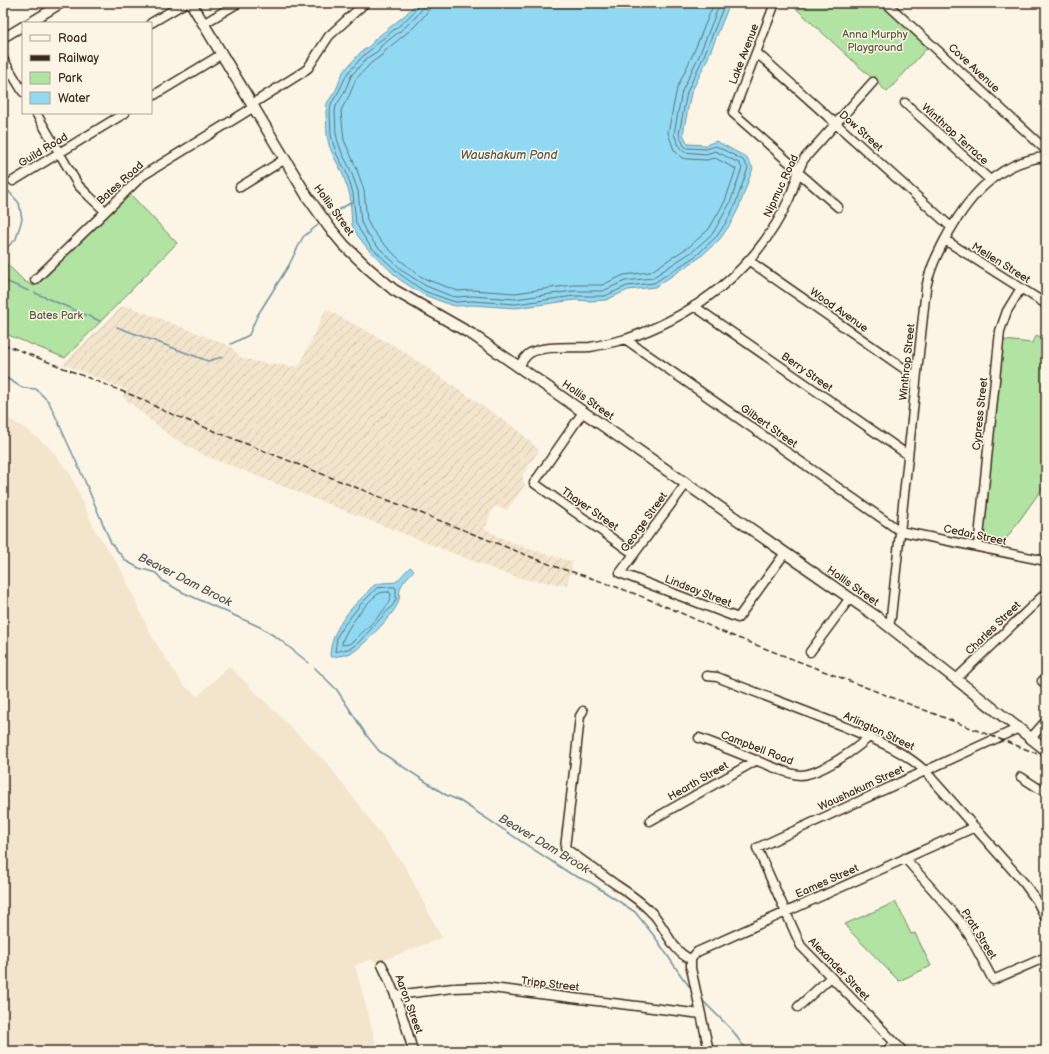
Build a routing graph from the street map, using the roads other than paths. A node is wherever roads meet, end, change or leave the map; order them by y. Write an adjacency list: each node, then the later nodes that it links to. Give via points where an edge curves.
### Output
1 (62, 3): 8 (street)
2 (185, 3): 9 (street)
3 (191, 3): 10 (main road, Hollis Street)
4 (238, 3): 10 (street)
5 (365, 3): 20 (street, Bates Road, via 329,36 308,68)
6 (775, 3): 13 (street, Lake Avenue)
7 (886, 3): 24 (street, Cove Avenue)
8 (30, 22)
9 (152, 22)
10 (203, 24): 14 (main road, Hollis Street)
11 (22, 27): 12 (street)
12 (3, 38)
13 (756, 53): 23 (street, Dow Street); 28 (street, Lake Avenue, via 733,113)
14 (222, 54): 18 (street); 20 (main road, Hollis Street)
15 (3, 59): 17 (street)
16 (873, 82): 23 (street, Nipmuc Road)
17 (22, 90)
18 (152, 96)
19 (905, 103): 29 (street, Winthrop Terrace)
20 (253, 106): 27 (main road, Hollis Street); 33 (street, Bates Road, via 142,176)
21 (37, 114): 25 (street)
22 (123, 114): 25 (street, Guild Road)
23 (836, 123): 28 (street, Nipmuc Road, via 804,159); 34 (street, Dow Street)
24 (1046, 150)
25 (60, 153): 30 (street, Guild Road); 33 (street, via 78,185)
26 (1046, 157): 29 (street, Winthrop Street, via 1031,159 1007,168)
27 (285, 159): 31 (street); 42 (main road, Hollis Street, via 329,227 369,269 394,290 467,332)
28 (799, 171): 32 (street); 36 (street, Nipmuc Road, via 778,221)
29 (990, 180): 34 (street, Winthrop Street, via 968,202)
30 (13, 181)
31 (240, 187)
32 (838, 207)
33 (105, 211): 37 (street, Bates Road)
34 (951, 227): 35 (street, Winthrop Street)
35 (945, 240): 38 (street, Mellen Street); 43 (street, Winthrop Street, via 926,283)
36 (748, 260): 40 (street, Nipmuc Road, via 716,291); 43 (street, Wood Avenue)
37 (35, 280)
38 (1021, 288): 39 (street, Mellen Street); 48 (street, Cypress Street, via 1007,310 1000,331)
39 (1046, 304)
40 (694, 306): 41 (street, Nipmuc Road, via 659,326); 45 (street, Berry Street)
41 (625, 339): 42 (street, Nipmuc Road, via 591,346 542,349 531,353); 47 (street, Gilbert Street)
42 (518, 367): 44 (main road, Hollis Street)
43 (916, 377): 45 (street, Winthrop Street)
44 (583, 412): 46 (main road, Hollis Street); 50 (street, Thayer Street, via 534,483)
45 (908, 455): 47 (street, Winthrop Street)
46 (686, 484): 49 (main road, Hollis Street); 50 (street, George Street)
47 (900, 531): 48 (street, Cedar Street); 55 (street, Winthrop Street)
48 (978, 547): 51 (street, Cedar Street)
49 (785, 553): 52 (street, Lindsay Street, via 738,618); 54 (main road, Hollis Street)
50 (634, 554): 52 (street, George Street)
51 (1046, 561)
52 (620, 573)
53 (1046, 593): 58 (street, Charles Street)
54 (850, 598): 55 (main road, Hollis Street); 56 (street)
55 (889, 626): 58 (main road, Hollis Street)
56 (810, 652)
57 (707, 676): 62 (street, Arlington Street, via 717,677)
58 (956, 679): 61 (main road, Hollis Street)
59 (582, 711): 77 (street, via 565,848 642,904 654,915 678,951)
60 (1046, 722): 64 (street)
61 (1019, 728): 64 (main road, Hollis Street); 67 (street, Waushakum Street)
62 (869, 737): 66 (street, Campbell Road, via 825,767 808,774 799,775 779,770); 67 (street, Arlington Street, via 915,760)
63 (699, 738): 66 (street, Campbell Road)
64 (1032, 738): 65 (main road, Hollis Street)
65 (1046, 750)
66 (757, 760): 70 (street, Hearth Street)
67 (925, 771): 71 (street, Arlington Street); 72 (street, Waushakum Street)
68 (1021, 777): 69 (street)
69 (1046, 791)
70 (650, 821)
71 (975, 827): 73 (street, Eames Street); 75 (street, Arlington Street, via 1030,892)
72 (757, 848): 74 (street, Alexander Street)
73 (905, 858): 74 (street, Eames Street); 76 (street, Pratt Street, via 960,921 993,980)
74 (785, 913): 77 (street, Eames Street, via 698,952); 79 (street, Alexander Street, via 801,946)
75 (1046, 920)
76 (1046, 957)
77 (691, 959): 82 (street)
78 (382, 965): 80 (street, Aaron Street)
79 (831, 977): 81 (street); 83 (street, Alexander Street)
80 (396, 995): 82 (street, Tripp Street, via 484,987); 84 (street, Aaron Street)
81 (798, 1007)
82 (701, 1014): 85 (street)
83 (895, 1043): 86 (street); 87 (street, Alexander Street)
84 (413, 1051)
85 (709, 1051)
86 (886, 1051)
87 (903, 1051)

